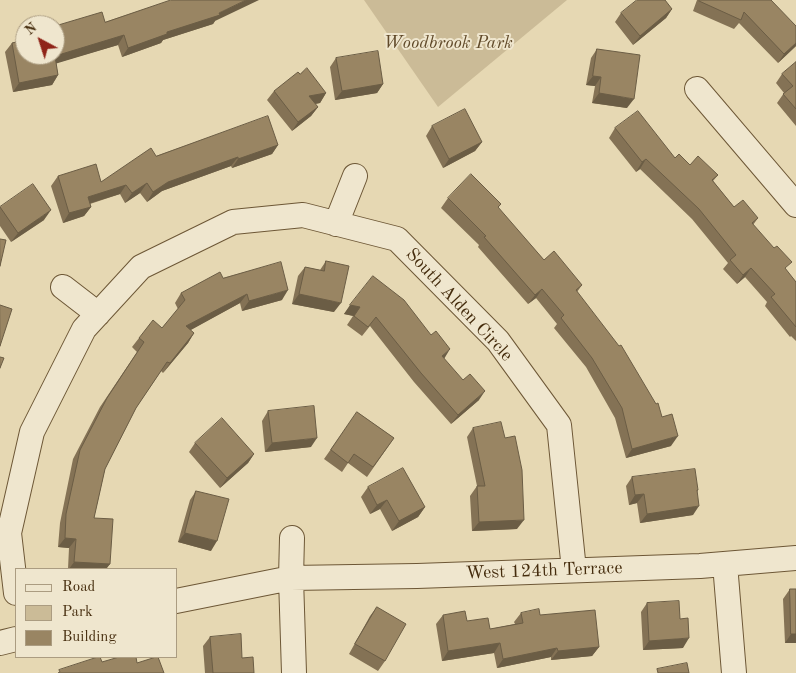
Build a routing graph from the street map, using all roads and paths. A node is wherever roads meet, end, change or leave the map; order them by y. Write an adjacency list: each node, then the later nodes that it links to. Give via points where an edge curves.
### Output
1 (697, 88): 3 (street)
2 (356, 176): 4 (street)
3 (796, 205)
4 (336, 224): 6 (street, South Alden Circle, via 303,216 233,222 141,267); 10 (street, South Alden Circle, via 397,239 498,341 559,425)
5 (63, 287): 6 (street)
6 (98, 314): 12 (street, South Alden Circle, via 84,329 32,432 9,533)
7 (292, 538): 11 (street)
8 (796, 558): 9 (street, West 124th Terrace)
9 (725, 564): 10 (street, West 124th Terrace); 17 (street)
10 (574, 570): 11 (street, West 124th Terrace)
11 (291, 578): 13 (street, West 124th Terrace); 16 (street)
12 (15, 585)
13 (178, 600)
14 (15, 639): 15 (street)
15 (0, 643)
16 (294, 673)
17 (734, 673)

